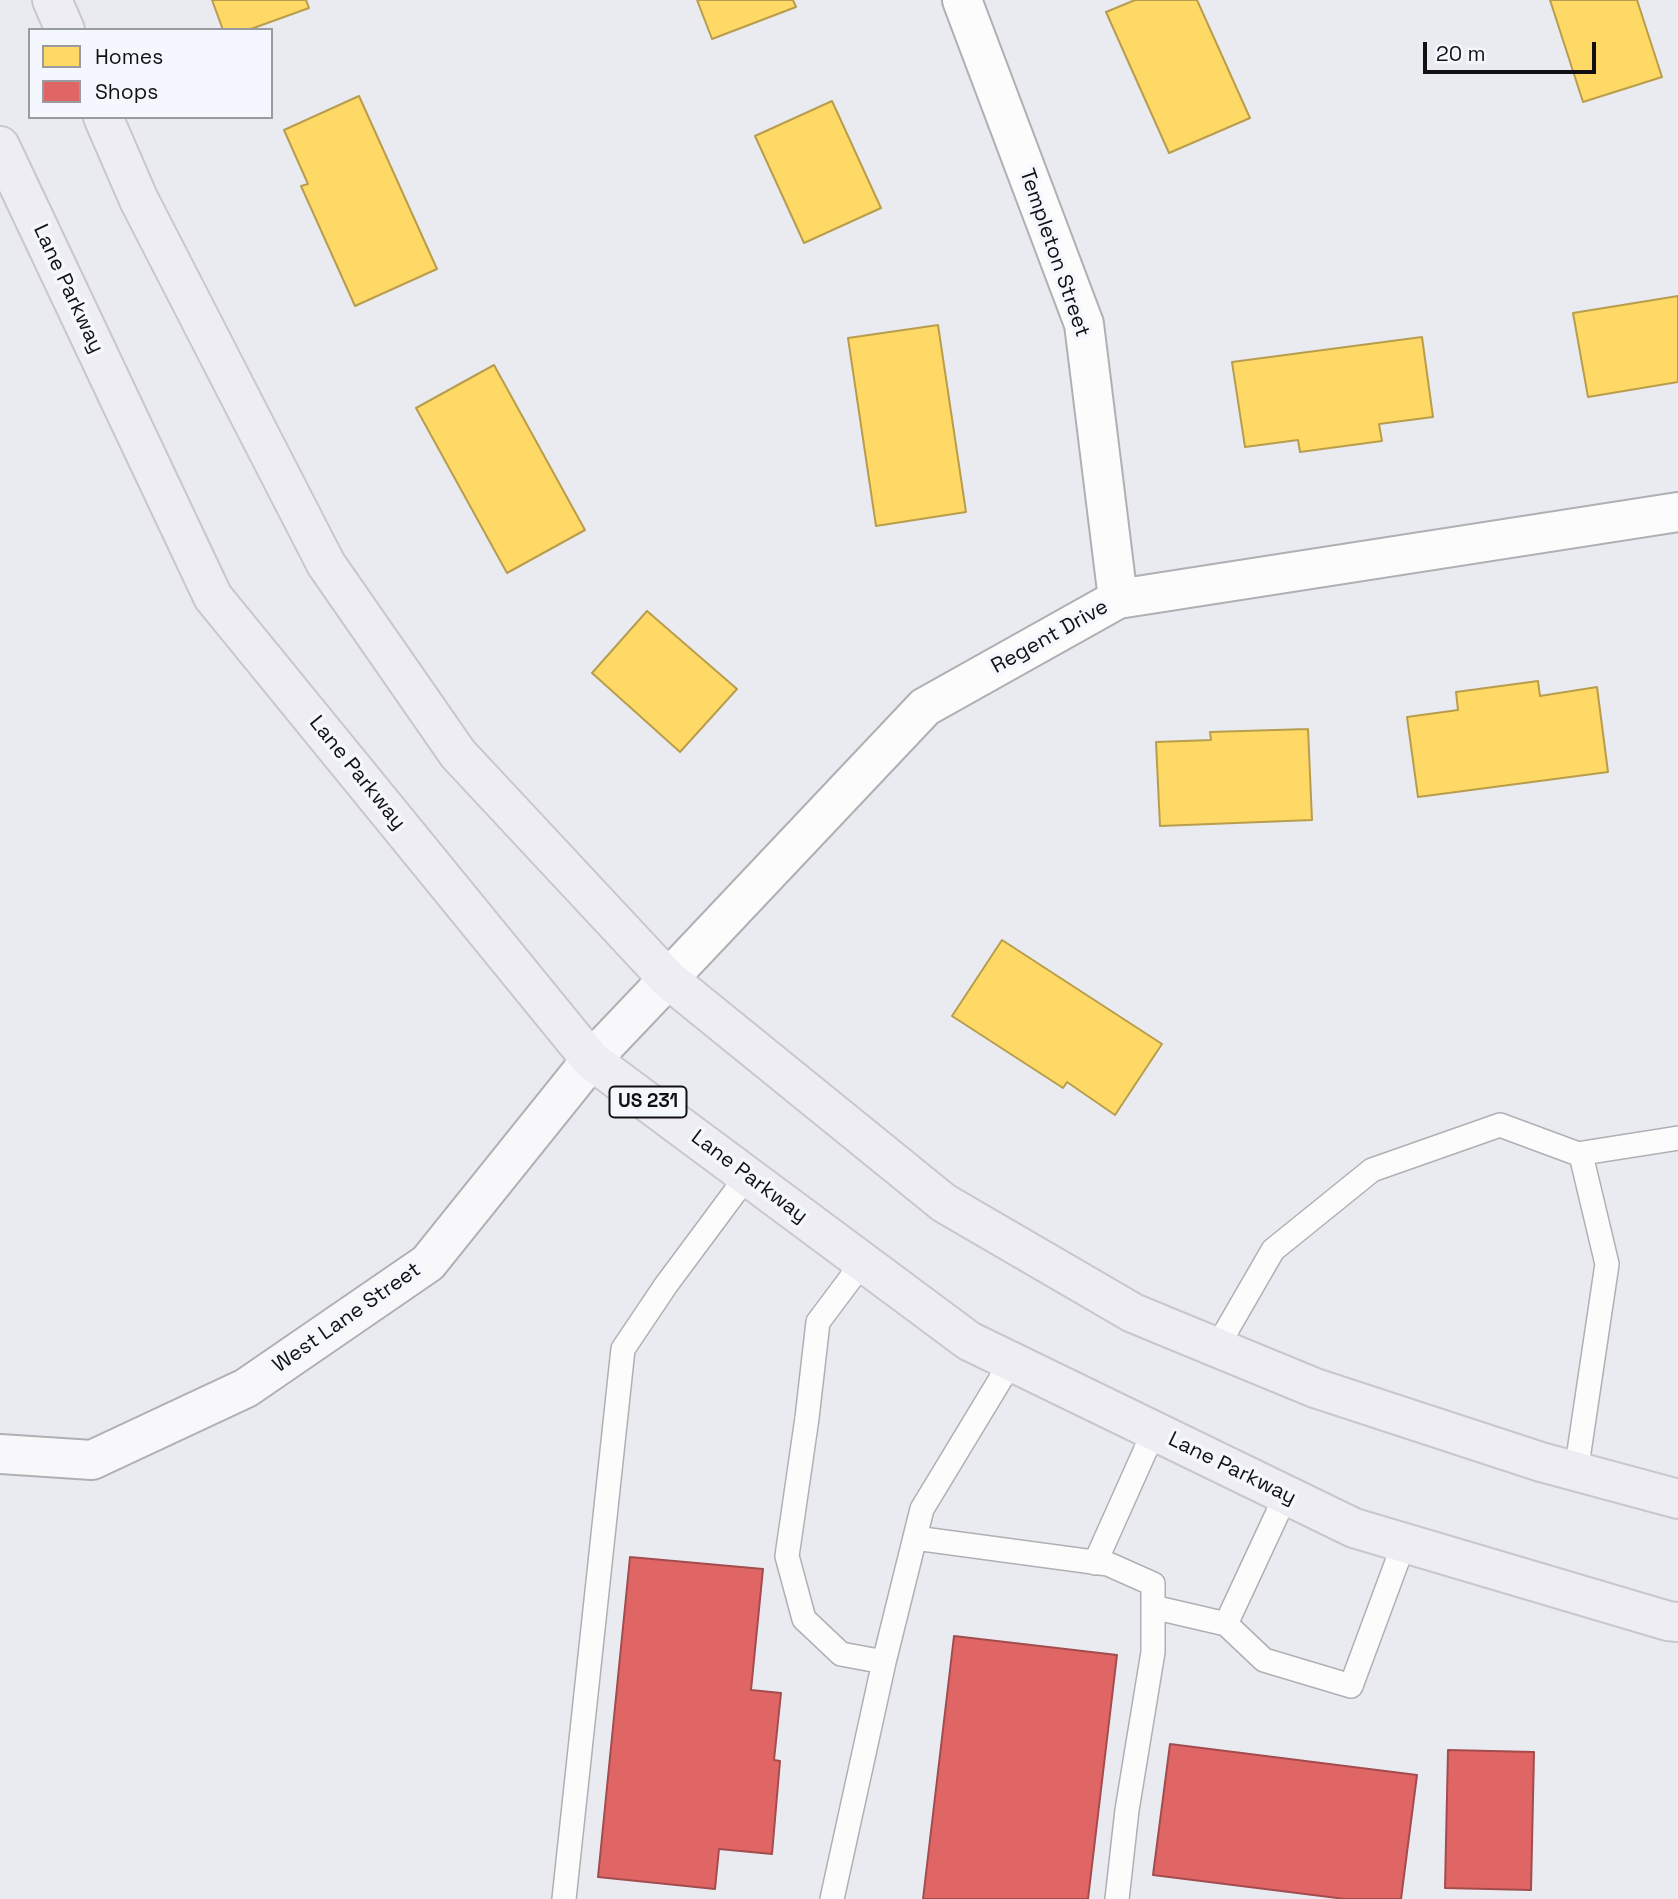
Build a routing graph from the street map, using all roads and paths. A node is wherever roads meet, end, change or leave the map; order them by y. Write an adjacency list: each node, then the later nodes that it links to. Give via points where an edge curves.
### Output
1 (52, 0): 3 (highway)
2 (962, 0): 7 (street, Templeton Street, via 1084,324)
3 (64, 28)
4 (104, 119): 8 (highway, via 139,200 326,564 458,754)
5 (0, 146): 9 (highway, Lane Parkway / US 231, via 213,597)
6 (1678, 512): 7 (street, Regent Drive)
7 (1118, 598): 8 (street, Regent Drive, via 925,707)
8 (668, 979): 9 (street, West Lane Street); 14 (highway, via 944,1203 1133,1313)
9 (591, 1059): 12 (highway, Lane Parkway / US 231); 17 (street, West Lane Street, via 428,1263 246,1388 92,1460)
10 (1678, 1138): 11 (lane)
11 (1577, 1154): 14 (lane, via 1500,1125 1372,1170 1273,1250); 18 (lane, via 1581,1155 1607,1264)
12 (747, 1176): 13 (highway, Lane Parkway / US 231); 28 (lane, via 623,1349)
13 (863, 1262): 15 (highway, Lane Parkway / US 231, via 969,1341); 27 (lane, via 818,1322 787,1556 804,1619 841,1654)
14 (1217, 1347): 18 (highway, via 1315,1388)
15 (1011, 1362): 16 (highway, Lane Parkway / US 231); 21 (lane, via 922,1509)
16 (1154, 1431): 19 (highway, Lane Parkway / US 231); 23 (lane)
17 (0, 1454)
18 (1576, 1472): 20 (highway)
19 (1286, 1495): 22 (highway, Lane Parkway / US 231, via 1354,1528); 26 (lane)
20 (1678, 1499)
21 (915, 1538): 23 (lane); 27 (lane)
22 (1404, 1543): 25 (highway, Lane Parkway / US 231); 26 (lane, via 1350,1686 1264,1660)
23 (1095, 1563): 24 (lane, via 1153,1584)
24 (1153, 1606): 26 (lane); 30 (lane, via 1153,1652)
25 (1678, 1622)
26 (1226, 1624)
27 (884, 1662): 29 (lane)
28 (564, 1899)
29 (832, 1899)
30 (1117, 1899)

